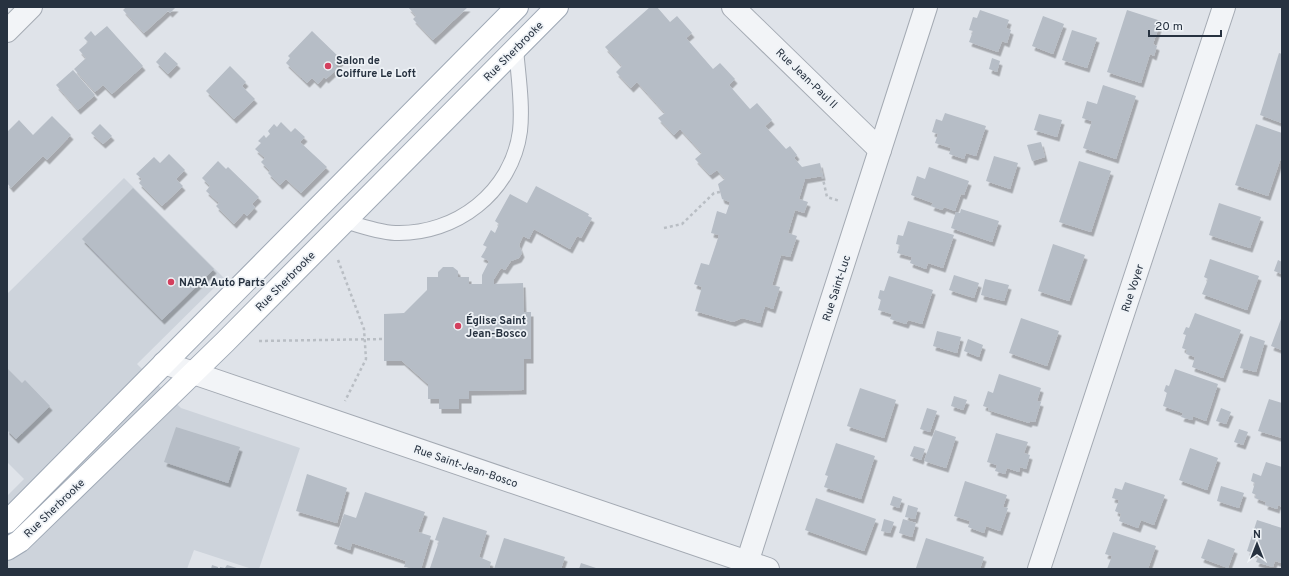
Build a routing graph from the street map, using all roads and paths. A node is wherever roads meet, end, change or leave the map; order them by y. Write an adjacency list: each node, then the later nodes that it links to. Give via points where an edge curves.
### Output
1 (31, 7): 7 (street)
2 (517, 7): 19 (main road, Rue Sherbrooke)
3 (557, 7): 8 (main road, Rue Sherbrooke)
4 (733, 7): 9 (street, Rue Jean-Paul II)
5 (926, 7): 9 (street, Rue Saint-Luc)
6 (1224, 7): 26 (street, Rue Voyer)
7 (7, 31)
8 (516, 48): 13 (main road, Rue Sherbrooke); 13 (lane, via 520,131 510,165 490,194 463,216 430,230 395,233)
9 (880, 150): 12 (street, Rue Saint-Luc)
10 (821, 170): 12 (path, via 827,197)
11 (720, 192): 14 (path, via 714,193 682,224)
12 (862, 208): 24 (street, Rue Saint-Luc)
13 (345, 221): 15 (main road, Rue Sherbrooke)
14 (664, 228)
15 (329, 237): 16 (path, via 364,329); 18 (main road, Rue Sherbrooke)
16 (365, 339): 17 (path); 18 (path); 21 (path, via 366,358)
17 (384, 339)
18 (225, 342): 20 (main road, Rue Sherbrooke)
19 (164, 363): 20 (street, Rue Saint-Jean-Bosco); 22 (main road, Rue Sherbrooke)
20 (193, 373): 23 (main road, Rue Sherbrooke, via 20,541); 24 (street, Rue Saint-Jean-Bosco)
21 (353, 385)
22 (7, 522)
23 (7, 549)
24 (746, 566): 25 (street, Rue Saint-Jean-Bosco)
25 (768, 569)
26 (1039, 569)

